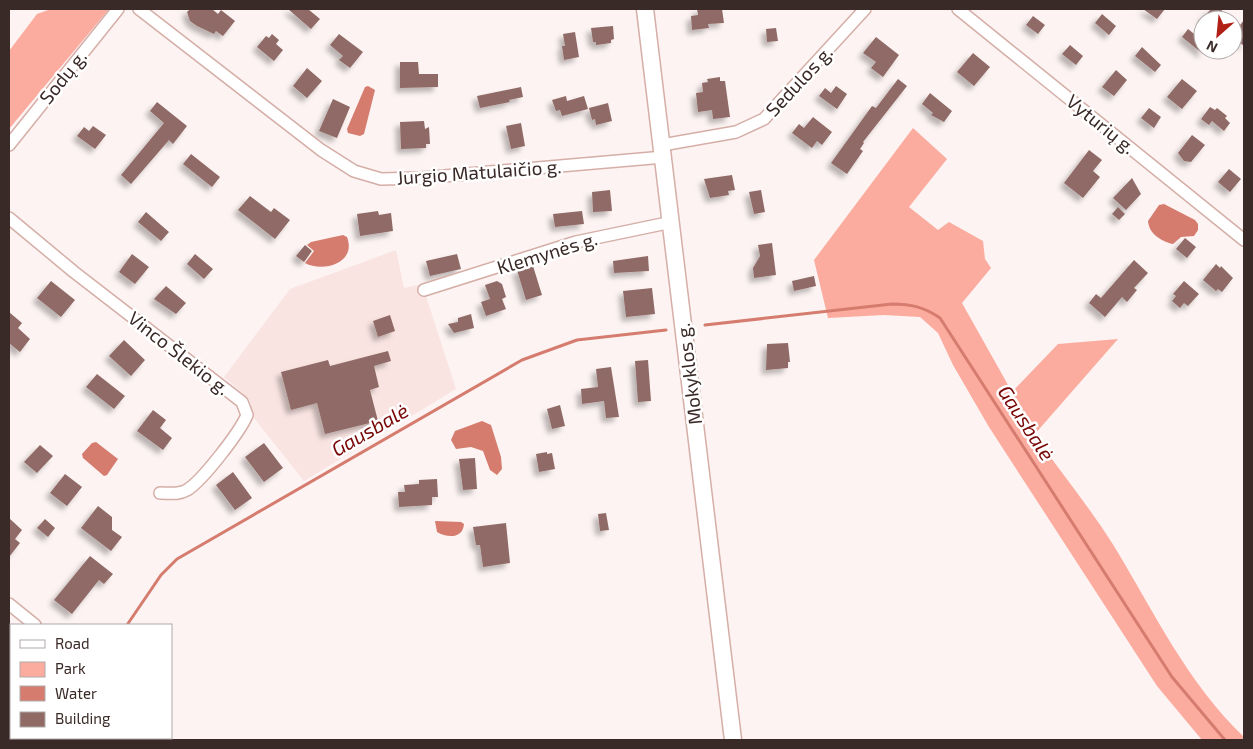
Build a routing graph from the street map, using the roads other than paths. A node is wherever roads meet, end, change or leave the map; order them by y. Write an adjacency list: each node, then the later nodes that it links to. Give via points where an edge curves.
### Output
1 (118, 9): 6 (street, Sodų g.)
2 (139, 9): 7 (street, Jurgio Matulaičio g., via 320,150 354,171 381,179 421,178)
3 (645, 9): 7 (main road, Mokyklos g.)
4 (865, 9): 7 (street, Sedulos g., via 764,119 736,132)
5 (958, 9): 10 (street, Vyturių g.)
6 (9, 145)
7 (663, 151): 9 (main road, Mokyklos g.)
8 (9, 218): 12 (street, Vinco Šlekio g., via 242,402 247,415 242,426 195,483 177,494)
9 (672, 222): 11 (street, Klemynės g., via 576,242); 15 (main road, Mokyklos g.)
10 (1244, 240)
11 (424, 290)
12 (160, 493)
13 (9, 604): 14 (street)
14 (34, 624)
15 (733, 740)

